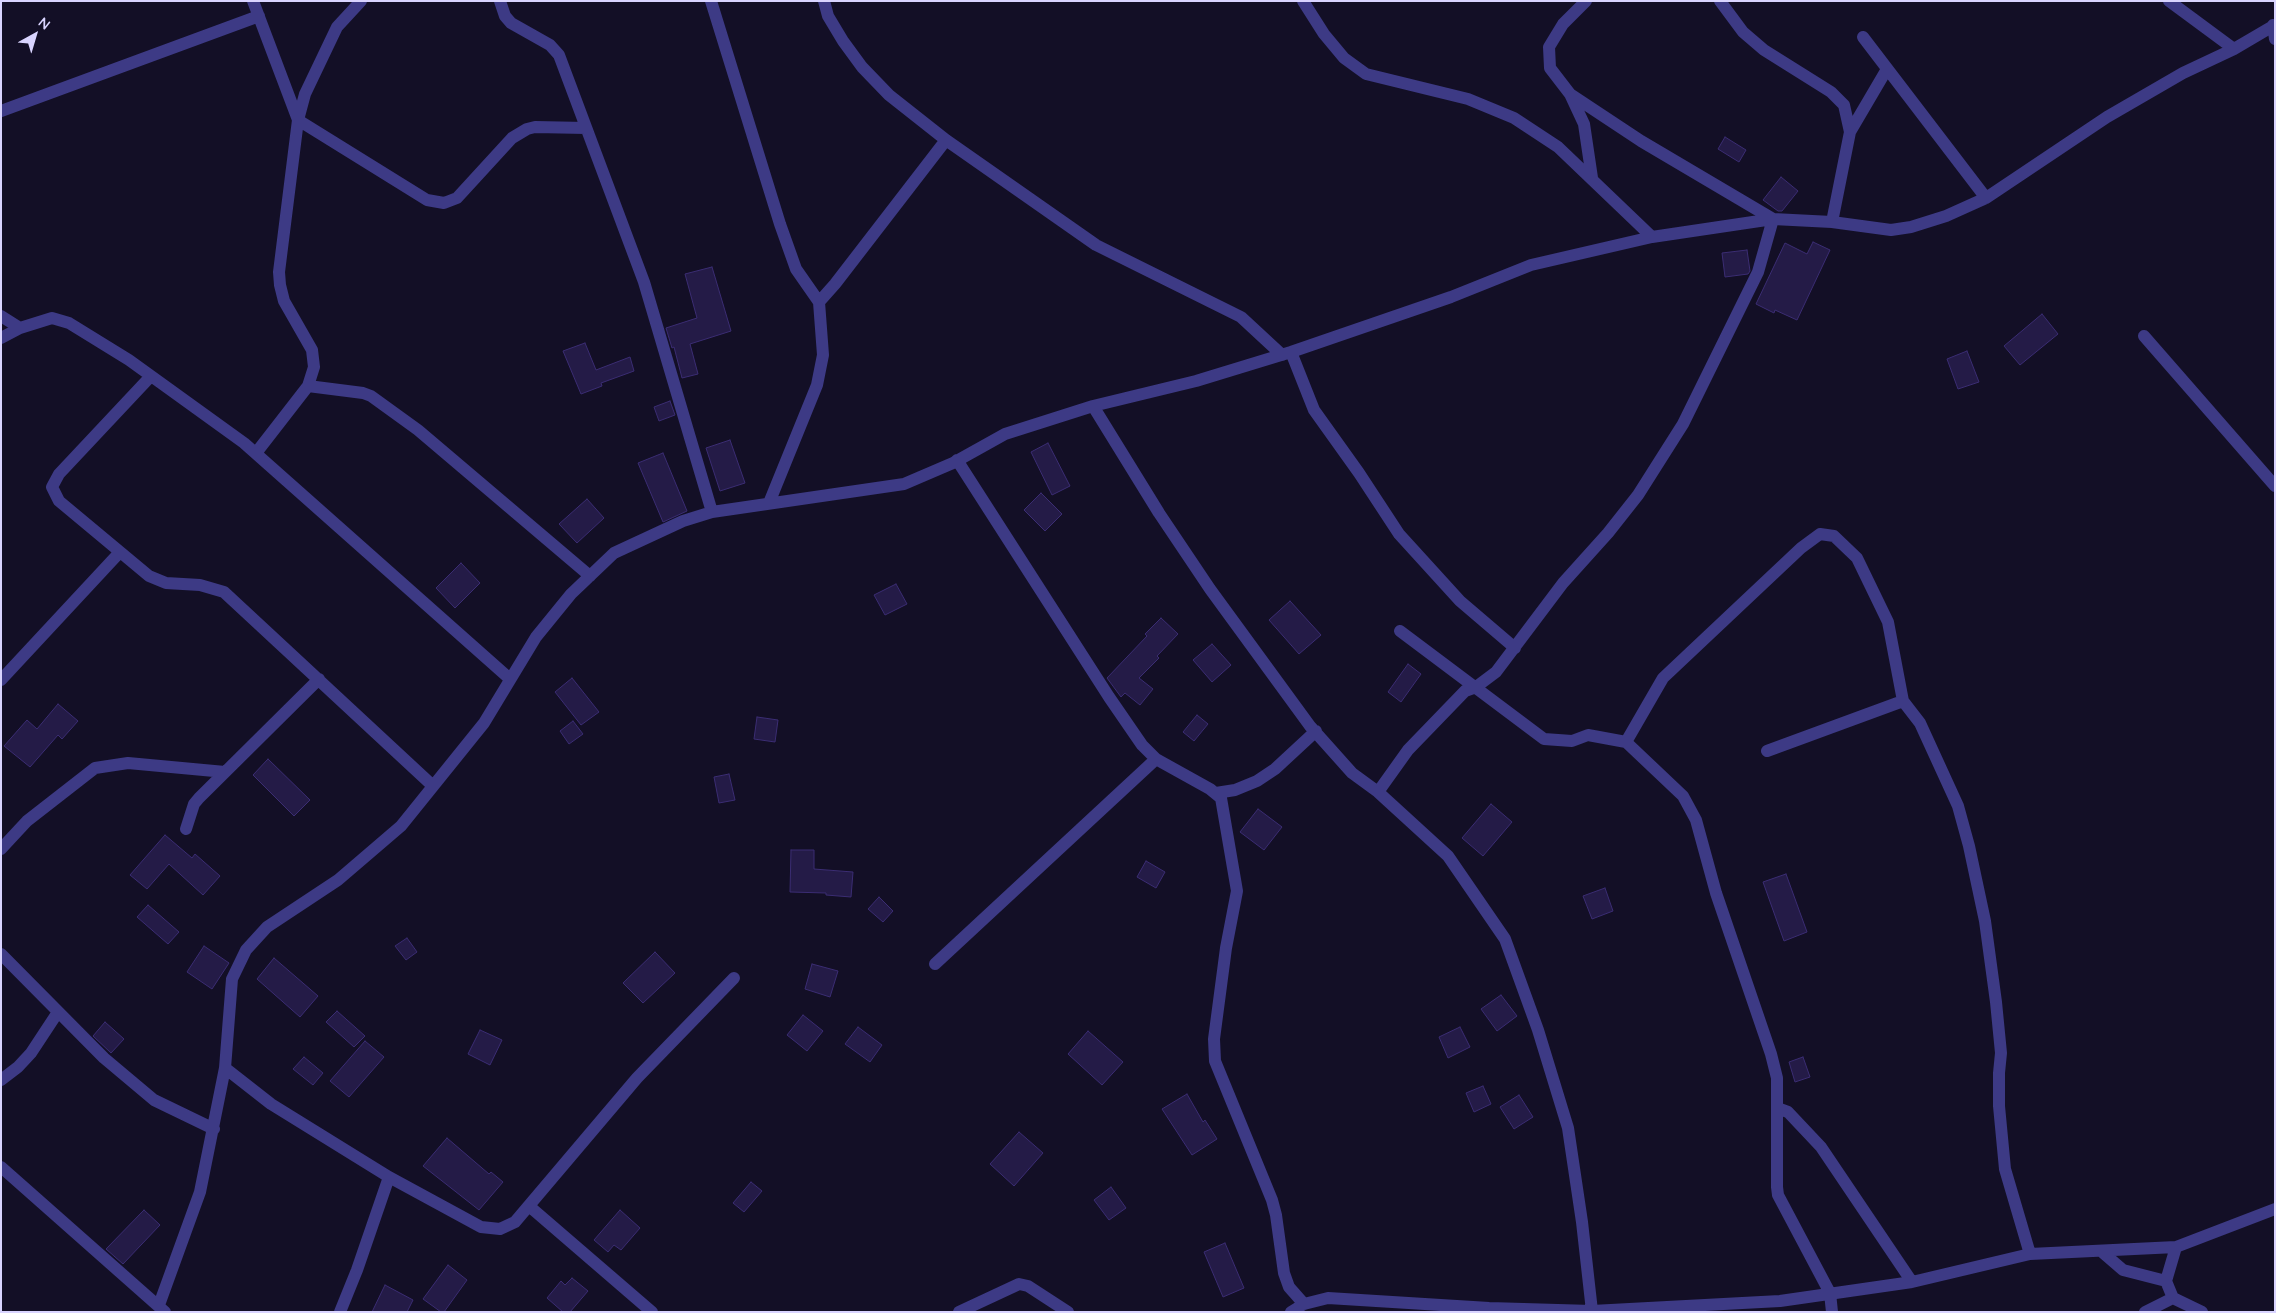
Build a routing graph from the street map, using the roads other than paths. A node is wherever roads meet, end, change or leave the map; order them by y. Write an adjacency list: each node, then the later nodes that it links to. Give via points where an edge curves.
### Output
1 (253, 1): 10 (street)
2 (361, 1): 18 (street, via 337,27 305,94)
3 (500, 1): 19 (street, via 511,23 559,55)
4 (824, 1): 21 (street, via 833,24 862,67 889,95)
5 (1303, 1): 22 (street, via 1344,58 1366,74 1468,99 1514,118 1558,148)
6 (1586, 1): 16 (street, via 1563,24 1549,47 1550,68)
7 (1720, 1): 20 (street, via 1743,32 1764,50 1830,92 1844,105)
8 (2169, 1): 14 (street)
9 (714, 2): 27 (street, via 780,224 796,268)
10 (258, 16): 17 (street); 18 (street)
11 (2274, 25): 13 (street); 14 (street)
12 (1863, 37): 15 (street)
13 (2275, 39)
14 (2234, 48): 23 (street, via 2107,117)
15 (1887, 69): 20 (street); 23 (street)
16 (1570, 94): 22 (street, via 1584,124); 24 (street, via 1641,141)
17 (1, 111)
18 (298, 120): 19 (street, via 426,200 444,203 456,198 512,138 527,130 535,127); 34 (street, via 280,285 284,301 312,350 314,367)
19 (586, 128): 40 (street, via 644,282)
20 (1850, 132): 25 (street)
21 (946, 140): 27 (street); 32 (street, via 1096,245 1240,317)
22 (1592, 178): 26 (street)
23 (1986, 198): 25 (street, via 1946,216 1891,230)
24 (1773, 219): 25 (street); 26 (street); 44 (street, via 1758,272 1683,424 1638,495 1563,583)
25 (1832, 222)
26 (1652, 237): 32 (street, via 1531,265 1451,298)
27 (819, 302): 39 (street, via 823,355 818,385)
28 (1, 316): 29 (street)
29 (20, 328): 31 (street); 33 (street, via 52,318 69,323)
30 (2144, 336): 38 (street)
31 (1, 338)
32 (1286, 353): 35 (street, via 1196,381); 44 (street, via 1314,410 1399,534 1460,601)
33 (151, 376): 36 (street); 41 (street, via 59,474 52,488 59,501)
34 (308, 386): 36 (street); 42 (street, via 371,396 418,430)
35 (1093, 406): 37 (street, via 1005,434); 50 (street, via 1205,581)
36 (256, 453): 46 (street)
37 (957, 460): 39 (street, via 904,484); 53 (street, via 1109,697 1142,745)
38 (2275, 486)
39 (769, 503): 40 (street)
40 (712, 512): 42 (street, via 683,521 614,553)
41 (120, 552): 45 (street, via 149,576 166,583 200,585 224,592); 47 (street)
42 (590, 576): 46 (street, via 536,637)
43 (1400, 630): 48 (street)
44 (1515, 648): 48 (street, via 1496,672)
45 (318, 679): 54 (street); 55 (street)
46 (510, 679): 55 (street, via 484,723)
47 (1, 680)
48 (1476, 687): 51 (street, via 1544,739 1572,741 1588,735); 56 (street, via 1465,691 1408,750)
49 (1903, 700): 51 (street, via 1888,622 1857,558 1834,536 1820,534 1740,603 1662,678); 52 (street); 74 (street, via 1920,723 1958,806 1968,846 1985,921 1996,1002 2005,1169)
50 (1316, 732): 56 (street, via 1352,773); 57 (street, via 1257,781)
51 (1626, 742): 66 (street, via 1684,796 1696,820 1716,894 1771,1054 1777,1078)
52 (1767, 751)
53 (1156, 759): 57 (street); 61 (street)
54 (225, 772): 58 (street, via 194,804); 59 (street, via 128,763 95,768 26,821)
55 (433, 786): 64 (street, via 394,832 338,880 267,927 246,950 232,979)
56 (1378, 792): 82 (street, via 1448,856 1504,940 1538,1030 1568,1128)
57 (1216, 793): 79 (street, via 1220,798 1236,891 1214,1039 1215,1061 1272,1200 1289,1287)
58 (186, 829)
59 (1, 849)
60 (1, 954): 63 (street)
61 (935, 964)
62 (734, 978): 70 (street, via 637,1078)
63 (58, 1012): 65 (street, via 31,1053); 67 (street, via 104,1058 154,1100)
64 (225, 1068): 67 (street); 69 (street, via 271,1104)
65 (1, 1080)
66 (1777, 1108): 76 (street, via 1788,1112 1821,1147); 77 (street, via 1778,1195)
67 (214, 1129): 80 (street, via 200,1192)
68 (1, 1167): 80 (street)
69 (389, 1177): 70 (street, via 482,1227 500,1229 515,1222); 83 (street)
70 (529, 1206): 84 (street)
71 (2275, 1210): 72 (street)
72 (2176, 1247): 73 (street); 75 (street)
73 (2101, 1251): 74 (street); 75 (street, via 2123,1270)
74 (2030, 1254): 76 (street)
75 (2166, 1281): 78 (street)
76 (1912, 1282): 77 (street)
77 (1830, 1293): 82 (street, via 1780,1301); 88 (street)
78 (2172, 1298): 89 (street); 90 (street)
79 (1304, 1304): 81 (street, via 1328,1298); 87 (street)
80 (162, 1308)
81 (1408, 1308): 82 (street)
82 (1592, 1311)
83 (340, 1312)
84 (652, 1312)
85 (959, 1312): 86 (street, via 1019,1284 1028,1286)
86 (1068, 1312)
87 (1291, 1312)
88 (1832, 1312)
89 (2145, 1312)
90 (2202, 1312)

